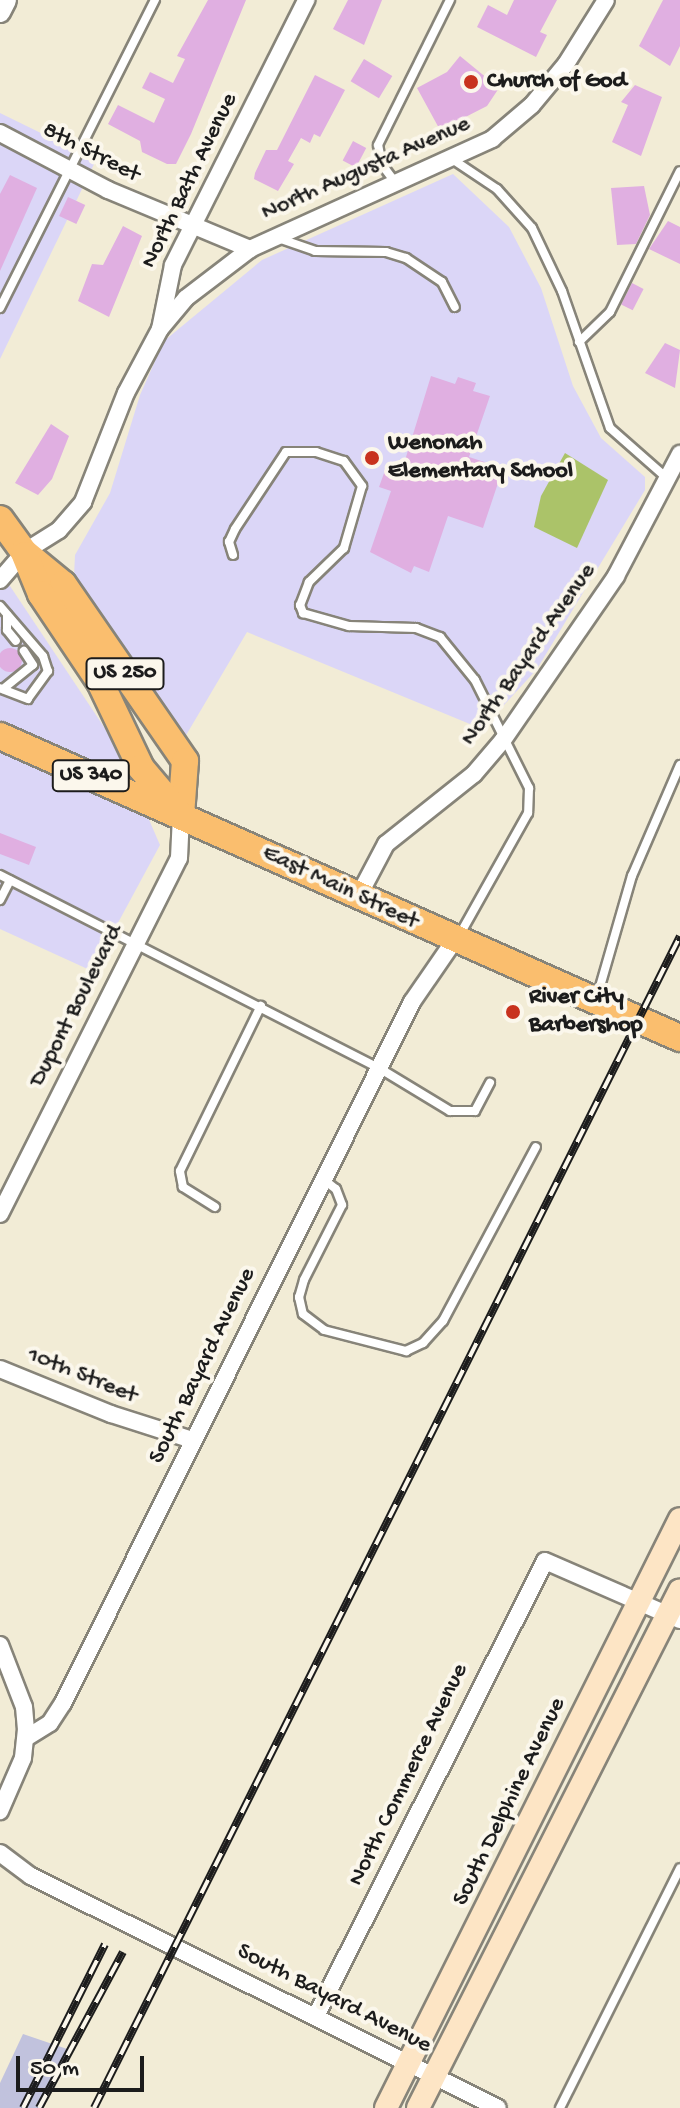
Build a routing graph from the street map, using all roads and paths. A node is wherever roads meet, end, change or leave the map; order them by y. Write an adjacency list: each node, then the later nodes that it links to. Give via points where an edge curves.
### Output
1 (6, 0): 6 (street)
2 (155, 0): 9 (lane)
3 (306, 0): 12 (street, North Bath Avenue)
4 (450, 0): 11 (lane, via 378,145 382,165)
5 (606, 0): 8 (street, North Augusta Avenue, via 566,64 532,105 492,139)
6 (0, 12)
7 (0, 133): 9 (street, 8th Street)
8 (452, 159): 11 (street, North Augusta Avenue); 18 (lane, via 497,189 532,228)
9 (67, 168): 12 (street, 8th Street); 16 (lane)
10 (680, 171): 18 (lane, via 610,312)
11 (395, 182): 13 (street, North Augusta Avenue)
12 (190, 227): 14 (street, 8th Street); 17 (street, North Bath Avenue, via 166,286)
13 (273, 236): 14 (street, North Augusta Avenue); 15 (lane, via 315,251 386,252 406,258 442,282)
14 (250, 249): 17 (street, North Augusta Avenue, via 186,298)
15 (455, 307)
16 (0, 308)
17 (160, 329): 22 (street, North Bath Avenue, via 126,393 83,502 59,530)
18 (579, 342): 20 (lane, via 610,428)
19 (680, 454): 20 (street, North Bayard Avenue)
20 (667, 478): 31 (street, North Bayard Avenue, via 616,576)
21 (0, 519): 22 (main road, US 250)
22 (24, 552): 24 (street, North Bath Avenue); 33 (main road, US 250, via 41,594 100,682 141,768); 33 (main road, US 250, via 63,584 185,761)
23 (233, 555): 31 (lane, via 229,542 235,529 286,452 316,452 344,461 362,486 344,548 309,582 300,605 303,613 349,626 416,628 440,637 475,680)
24 (0, 580)
25 (0, 606): 26 (lane)
26 (7, 615): 27 (lane, via 7,630); 29 (lane, via 43,656 48,671 28,699)
27 (16, 641)
28 (24, 651): 29 (lane, via 33,665)
29 (2, 688)
30 (0, 736): 33 (main road, East Main Street / US 340)
31 (503, 740): 36 (street, North Bayard Avenue, via 474,774 386,844); 38 (lane, via 529,788 528,813 472,921)
32 (680, 765): 40 (lane, via 632,876)
33 (181, 816): 36 (main road, East Main Street / US 250); 39 (street, Dupont Boulevard, via 179,858)
34 (0, 875): 35 (lane)
35 (10, 880): 37 (lane); 39 (lane)
36 (358, 897): 38 (main road, East Main Street / US 250)
37 (0, 900)
38 (454, 941): 40 (main road, East Main Street / US 250); 43 (street, South Bayard Avenue, via 432,967)
39 (135, 945): 41 (lane); 48 (street, Dupont Boulevard)
40 (595, 1002): 42 (main road, East Main Street / US 250)
41 (261, 1006): 43 (lane); 47 (lane, via 180,1171 183,1187)
42 (680, 1038)
43 (379, 1068): 44 (lane, via 464,1115 479,1107); 46 (street, South Bayard Avenue)
44 (490, 1083)
45 (536, 1147): 46 (lane, via 443,1321 423,1343 406,1351 324,1330 303,1314 299,1297 304,1280 342,1205 336,1189)
46 (323, 1179): 50 (street, South Bayard Avenue)
47 (215, 1207)
48 (0, 1214)
49 (0, 1369): 50 (street, 10th Street)
50 (192, 1440): 56 (street, South Bayard Avenue, via 63,1703 50,1723)
51 (680, 1519): 53 (main road, South Delphine Avenue)
52 (680, 1590): 54 (main road)
53 (639, 1601): 54 (street); 60 (street, North Commerce Avenue, via 550,1559 541,1566); 61 (main road, South Delphine Avenue)
54 (674, 1618): 62 (main road)
55 (0, 1645): 56 (street, via 24,1707)
56 (26, 1738): 57 (street)
57 (0, 1811)
58 (0, 1853): 60 (street, South Bayard Avenue, via 31,1876)
59 (680, 1868): 66 (lane)
60 (316, 2016): 61 (street, South Bayard Avenue)
61 (406, 2063): 62 (street, South Bayard Avenue); 63 (main road, South Delphine Avenue)
62 (434, 2076): 64 (main road); 65 (street, South Bayard Avenue)
63 (386, 2108)
64 (418, 2108)
65 (498, 2108)
66 (560, 2108)

